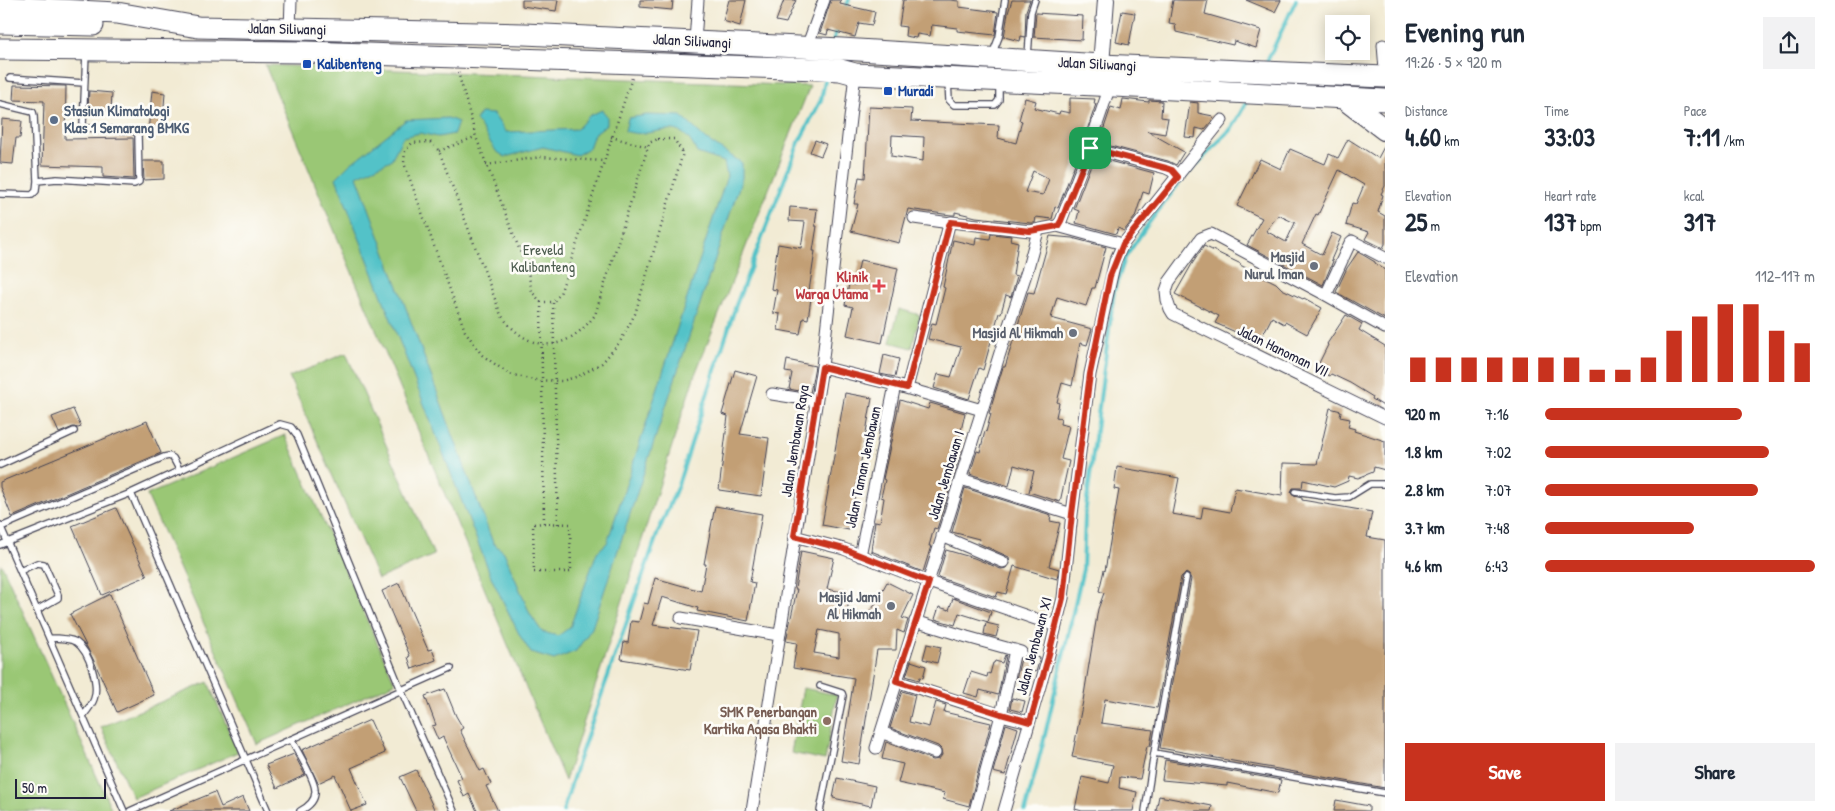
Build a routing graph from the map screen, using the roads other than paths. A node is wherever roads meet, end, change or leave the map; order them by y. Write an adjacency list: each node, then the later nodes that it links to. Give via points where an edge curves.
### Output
1 (291, 0): 11 (street)
2 (698, 0): 12 (street)
3 (824, 0): 16 (street, Jalan Jembawan Raya)
4 (1004, 0): 17 (lane, via 999,37)
5 (1035, 0): 18 (lane, via 1031,12)
6 (1106, 0): 19 (street)
7 (74, 5): 8 (highway, Jalan Siliwangi); 10 (highway, Jalan Siliwangi, via 118,10)
8 (0, 7)
9 (0, 23): 10 (highway)
10 (198, 27): 11 (highway, Jalan Siliwangi)
11 (290, 29): 12 (highway, Jalan Siliwangi)
12 (695, 41): 16 (highway, Jalan Siliwangi)
13 (1384, 43): 20 (street)
14 (0, 49): 15 (highway, Jalan Siliwangi)
15 (86, 51): 16 (highway, Jalan Siliwangi, via 307,52 818,69); 23 (lane)
16 (834, 58): 17 (highway, Jalan Siliwangi); 24 (highway, Jalan Siliwangi, via 948,78); 42 (street, Jalan Jembawan Raya)
17 (991, 59): 18 (highway, Jalan Siliwangi)
18 (1028, 60): 19 (highway, Jalan Siliwangi)
19 (1101, 65): 21 (highway, Jalan Siliwangi)
20 (1385, 70)
21 (1385, 77)
22 (10, 78): 23 (lane)
23 (84, 83): 32 (lane, via 84,126 134,131 140,135 139,182 52,178)
24 (1110, 86): 25 (highway, Jalan Siliwangi); 30 (street)
25 (1343, 98): 26 (highway, Jalan Siliwangi); 29 (highway)
26 (1385, 100)
27 (0, 104): 32 (lane, via 33,112)
28 (1222, 120): 31 (street)
29 (1385, 130)
30 (1090, 148): 31 (street, via 1166,168); 36 (street)
31 (1178, 177): 38 (street)
32 (37, 181): 33 (lane, via 32,195)
33 (0, 194)
34 (914, 218): 35 (street)
35 (951, 222): 37 (street); 44 (street)
36 (1058, 226): 37 (street); 38 (street)
37 (1038, 230): 47 (street, Jalan Jembawan I, via 1028,271)
38 (1123, 244): 56 (street, via 1110,276 1090,374)
39 (1385, 258): 40 (street, via 1350,243)
40 (1326, 295): 41 (street); 48 (street, Jalan Hanoman VII, via 1216,236 1206,235 1169,282 1166,291 1170,310 1179,317)
41 (1385, 328)
42 (822, 367): 43 (street); 46 (street, Jalan Jembawan Raya)
43 (895, 385): 44 (street); 62 (street, Jalan Taman Jembawan)
44 (907, 388): 47 (street)
45 (772, 394): 46 (street)
46 (816, 402): 58 (street, Jalan Jembawan Raya)
47 (982, 410): 52 (street, Jalan Jembawan I)
48 (1385, 418)
49 (74, 431): 50 (lane)
50 (0, 464)
51 (180, 471): 55 (lane); 57 (lane, via 173,458 164,457); 76 (lane, via 280,424 291,427)
52 (961, 479): 56 (street); 59 (street, Jalan Jembawan I)
53 (1385, 484): 54 (lane, via 1370,484 1349,497)
54 (1295, 492)
55 (131, 493): 60 (lane); 85 (lane)
56 (1072, 514): 70 (street, Jalan Jembawan XI, via 1063,598)
57 (0, 526): 60 (lane)
58 (794, 536): 62 (street); 71 (street, Jalan Jembawan Raya)
59 (942, 536): 63 (street); 66 (street, Jalan Jembawan I)
60 (8, 541): 61 (lane); 64 (lane)
61 (0, 544)
62 (860, 556): 66 (street)
63 (1003, 562)
64 (20, 571): 67 (lane); 67 (lane, via 37,563 44,564 58,595 55,601)
65 (1186, 578): 84 (lane)
66 (929, 582): 69 (street, Jalan Jembawan I); 70 (street)
67 (37, 610): 72 (lane)
68 (681, 618): 71 (street)
69 (915, 621): 74 (street, Jalan Jembawan I); 77 (street, via 1018,651)
70 (1056, 626): 79 (street, Jalan Jembawan XI)
71 (778, 635): 92 (street, Jalan Jembawan Raya)
72 (49, 638): 78 (lane); 78 (lane, via 76,642 85,652 96,689 93,702)
73 (451, 668): 76 (lane)
74 (896, 681): 77 (street); 80 (street, Jalan Jembawan I)
75 (820, 686): 93 (lane, via 838,691 843,696)
76 (401, 690): 81 (lane); 91 (lane)
77 (1001, 714): 79 (street); 94 (street)
78 (83, 716): 87 (lane)
79 (1030, 722): 95 (street, Jalan Jembawan XI)
80 (881, 732): 82 (street, Jalan Jembawan I); 83 (street)
81 (291, 739): 85 (lane); 90 (lane, via 315,789 314,800)
82 (876, 748)
83 (935, 753)
84 (1154, 753): 86 (lane); 96 (lane)
85 (245, 760): 88 (lane); 89 (lane)
86 (1385, 793)
87 (124, 811)
88 (130, 811)
89 (268, 811)
90 (300, 811)
91 (454, 811)
92 (752, 811)
93 (820, 811)
94 (975, 811)
95 (1004, 811)
96 (1145, 811)

